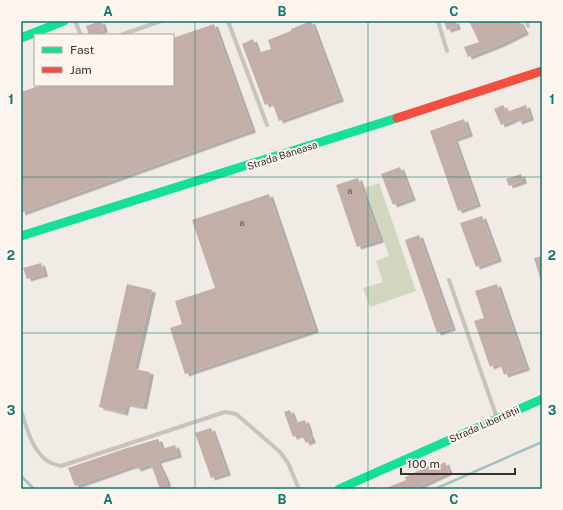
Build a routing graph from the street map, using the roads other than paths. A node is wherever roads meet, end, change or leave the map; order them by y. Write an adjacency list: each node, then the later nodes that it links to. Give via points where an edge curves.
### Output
1 (64, 21): 7 (street)
2 (75, 21): 9 (lane)
3 (161, 21): 10 (lane)
4 (228, 21): 14 (lane)
5 (438, 21): 12 (lane)
6 (526, 21): 8 (lane)
7 (44, 24): 11 (street)
8 (528, 26)
9 (81, 34)
10 (124, 34)
11 (21, 38)
12 (447, 51)
13 (542, 71): 15 (street, Strada Băneasa)
14 (267, 124)
15 (21, 236)
16 (448, 280): 19 (lane)
17 (542, 398): 19 (street, Strada Libertății)
18 (21, 410): 20 (lane, via 31,439 40,454 61,466 225,412 236,414 280,452 288,462)
19 (498, 418): 21 (street, Strada Libertății)
20 (300, 489)
21 (339, 489)

